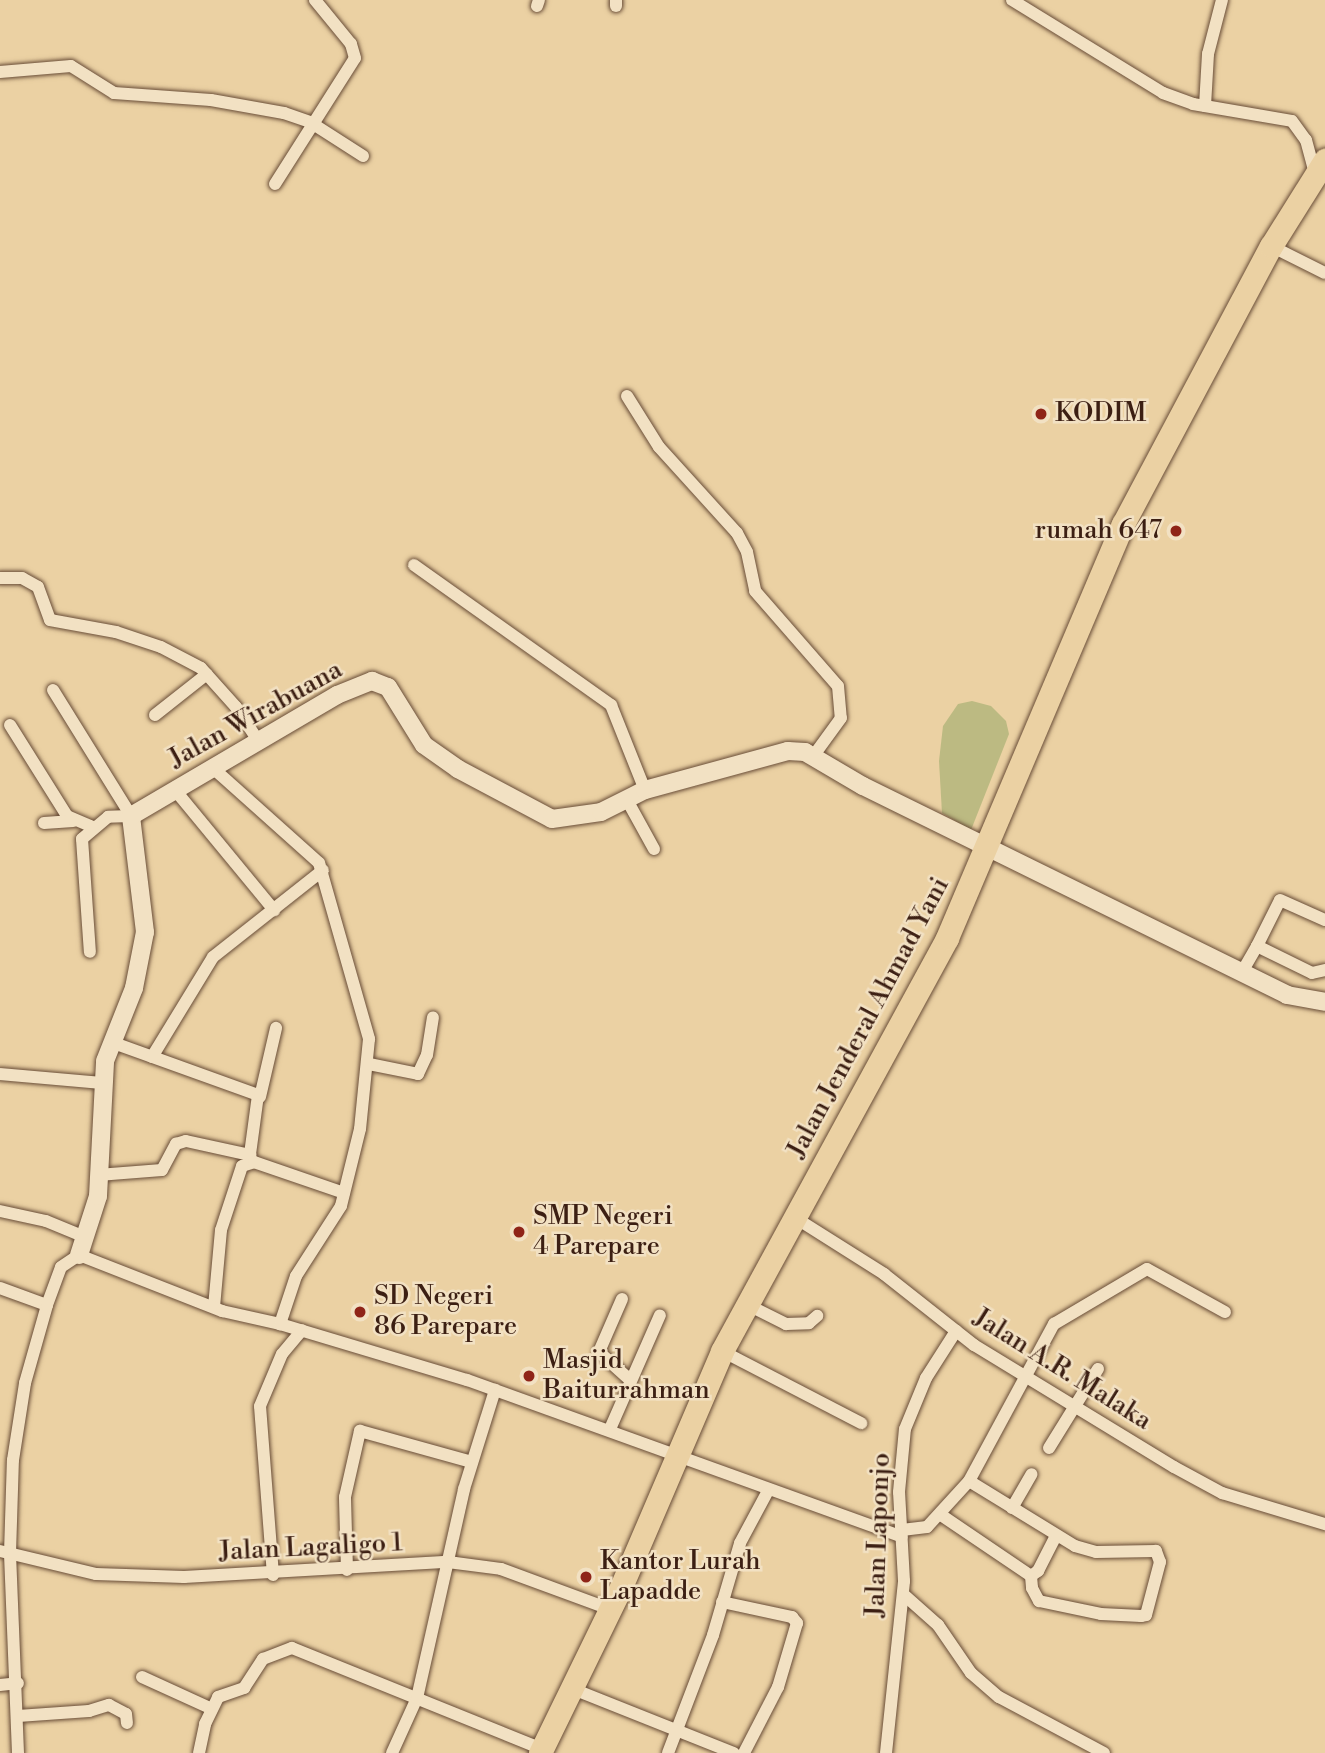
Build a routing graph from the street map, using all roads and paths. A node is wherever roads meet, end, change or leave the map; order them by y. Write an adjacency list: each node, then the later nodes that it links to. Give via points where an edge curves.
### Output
1 (315, 0): 6 (street, via 351,44 355,58)
2 (1012, 0): 5 (street, via 1163,93)
3 (1222, 0): 5 (street, via 1208,54)
4 (0, 72): 6 (street, via 71,66 114,93 211,100)
5 (1205, 106): 8 (street, via 1292,121)
6 (310, 122): 7 (street); 9 (street)
7 (363, 156)
8 (1320, 167): 10 (highway, Jalan Jenderal Ahmad Yani)
9 (275, 184)
10 (1271, 246): 11 (street); 29 (highway, Jalan Jenderal Ahmad Yani, via 1123,524)
11 (1325, 274)
12 (627, 396): 20 (street, via 659,447 737,533 747,552 755,591 838,686 841,718)
13 (414, 565): 23 (street, via 611,705)
14 (0, 578): 15 (street, via 22,578 38,587 51,620 116,632 161,647)
15 (207, 674): 17 (street); 19 (street)
16 (53, 690): 25 (street)
17 (155, 715)
18 (10, 724): 26 (street)
19 (258, 742): 21 (street, Jalan Wirabuana); 24 (street, Jalan Wirabuana, via 337,695 372,681 381,682 424,745 458,769 546,816 579,817)
20 (814, 755): 23 (street, Jalan Wirabuana, via 788,751); 29 (street, Jalan Wirabuana, via 863,786)
21 (214, 769): 22 (street, Jalan Wirabuana); 31 (street)
22 (175, 790): 25 (street, Jalan Wirabuana); 32 (street)
23 (645, 790): 24 (street, Jalan Wirabuana)
24 (627, 800): 30 (street)
25 (131, 816): 28 (street, via 113,816); 41 (street, via 145,933 134,988)
26 (73, 821): 27 (street); 28 (street)
27 (44, 823)
28 (93, 827): 35 (street, via 82,839)
29 (986, 843): 37 (street, Jalan Wirabuana); 51 (highway, Jalan Jenderal Ahmad Yani, via 947,938)
30 (653, 849)
31 (323, 870): 32 (street); 43 (street, via 366,1024)
32 (274, 910): 42 (street, via 213,957)
33 (1325, 920): 34 (street, via 1280,900)
34 (1256, 946): 36 (street, via 1312,973); 37 (street)
35 (90, 952)
36 (1325, 970)
37 (1242, 972): 38 (street, Jalan Wirabuana, via 1301,1001)
38 (1325, 1002)
39 (433, 1017): 43 (street, via 427,1055 418,1074)
40 (276, 1028): 46 (street)
41 (111, 1042): 42 (street); 45 (street)
42 (152, 1057): 46 (street)
43 (369, 1063): 49 (street)
44 (0, 1074): 45 (street)
45 (102, 1083): 48 (street)
46 (260, 1097): 47 (street)
47 (251, 1160): 48 (street, via 186,1141 176,1144 162,1170); 49 (street); 58 (street, via 238,1172 221,1230)
48 (98, 1175): 52 (street, via 97,1200)
49 (344, 1193): 62 (street, via 336,1217 296,1276)
50 (0, 1211): 52 (street, via 35,1218)
51 (794, 1217): 56 (highway, Jalan Jenderal Ahmad Yani); 64 (street, Jalan A.R. Malaka, via 884,1274)
52 (85, 1237): 53 (street)
53 (79, 1255): 57 (street, via 61,1267); 58 (street)
54 (0, 1288): 57 (street)
55 (622, 1299): 68 (street, via 599,1352)
56 (746, 1304): 61 (street, via 786,1324 809,1323); 65 (highway, Jalan Jenderal Ahmad Yani)
57 (47, 1305): 74 (street)
58 (214, 1307): 62 (street)
59 (1225, 1312): 67 (street, via 1167,1283 1154,1270 1137,1272 1054,1324)
60 (660, 1315): 68 (street)
61 (817, 1316)
62 (280, 1324): 63 (street)
63 (302, 1330): 69 (street); 88 (street, via 282,1354 260,1406)
64 (956, 1331): 67 (street, Jalan A.R. Malaka); 83 (street, Jalan Laponjo, via 926,1378 905,1429 899,1492)
65 (722, 1351): 71 (street); 75 (highway, Jalan Jenderal Ahmad Yani)
66 (1098, 1369): 70 (street)
67 (1027, 1378): 70 (street, Jalan A.R. Malaka); 78 (street)
68 (629, 1379): 72 (street)
69 (495, 1390): 72 (street); 76 (street)
70 (1076, 1404): 73 (street); 82 (street, Jalan A.R. Malaka, via 1222,1493)
71 (861, 1423)
72 (610, 1429): 75 (street)
73 (1049, 1448)
74 (6, 1459): 85 (street)
75 (675, 1459): 79 (street); 92 (highway, Jalan Jenderal Ahmad Yani)
76 (472, 1462): 86 (street); 87 (street, via 359,1431 345,1497)
77 (1032, 1474): 80 (street)
78 (969, 1481): 80 (street); 81 (street)
79 (769, 1489): 83 (street); 91 (street, via 747,1525)
80 (1012, 1508): 84 (street)
81 (941, 1515): 83 (street, via 921,1530); 89 (street)
82 (1325, 1524)
83 (902, 1534): 90 (street, Jalan Laponjo)
84 (1056, 1536): 89 (street); 89 (street, via 1096,1552 1156,1551 1160,1562 1146,1615 1101,1615 1039,1601 1031,1588)
85 (5, 1552): 88 (street, Jalan Lagaligo 1, via 96,1574); 94 (street)
86 (448, 1562): 87 (street, Jalan Lagaligo 1); 92 (street, Jalan Lagaligo 1, via 501,1569); 97 (street)
87 (347, 1570): 88 (street, Jalan Lagaligo 1)
88 (273, 1575)
89 (1031, 1576)
90 (903, 1594): 109 (street, Jalan Laponjo); 110 (street, via 938,1625 971,1673 999,1698)
91 (722, 1602): 101 (street); 108 (street, via 792,1617 797,1623 778,1687)
92 (610, 1609): 96 (highway, Jalan Jenderal Ahmad Yani)
93 (142, 1677): 98 (street)
94 (18, 1683): 95 (street); 99 (street)
95 (0, 1685)
96 (573, 1689): 101 (street); 102 (highway, Jalan Jenderal Ahmad Yani)
97 (417, 1698): 98 (street, via 292,1648 263,1659 250,1683 225,1692); 102 (street); 105 (street)
98 (210, 1708): 104 (street)
99 (18, 1716): 100 (street, via 89,1711 108,1705 126,1714); 103 (street)
100 (127, 1723)
101 (676, 1732): 106 (street); 107 (street)
102 (541, 1751)
103 (18, 1753)
104 (199, 1753)
105 (392, 1753)
106 (668, 1753)
107 (734, 1753)
108 (744, 1753)
109 (886, 1753)
110 (1104, 1753)

